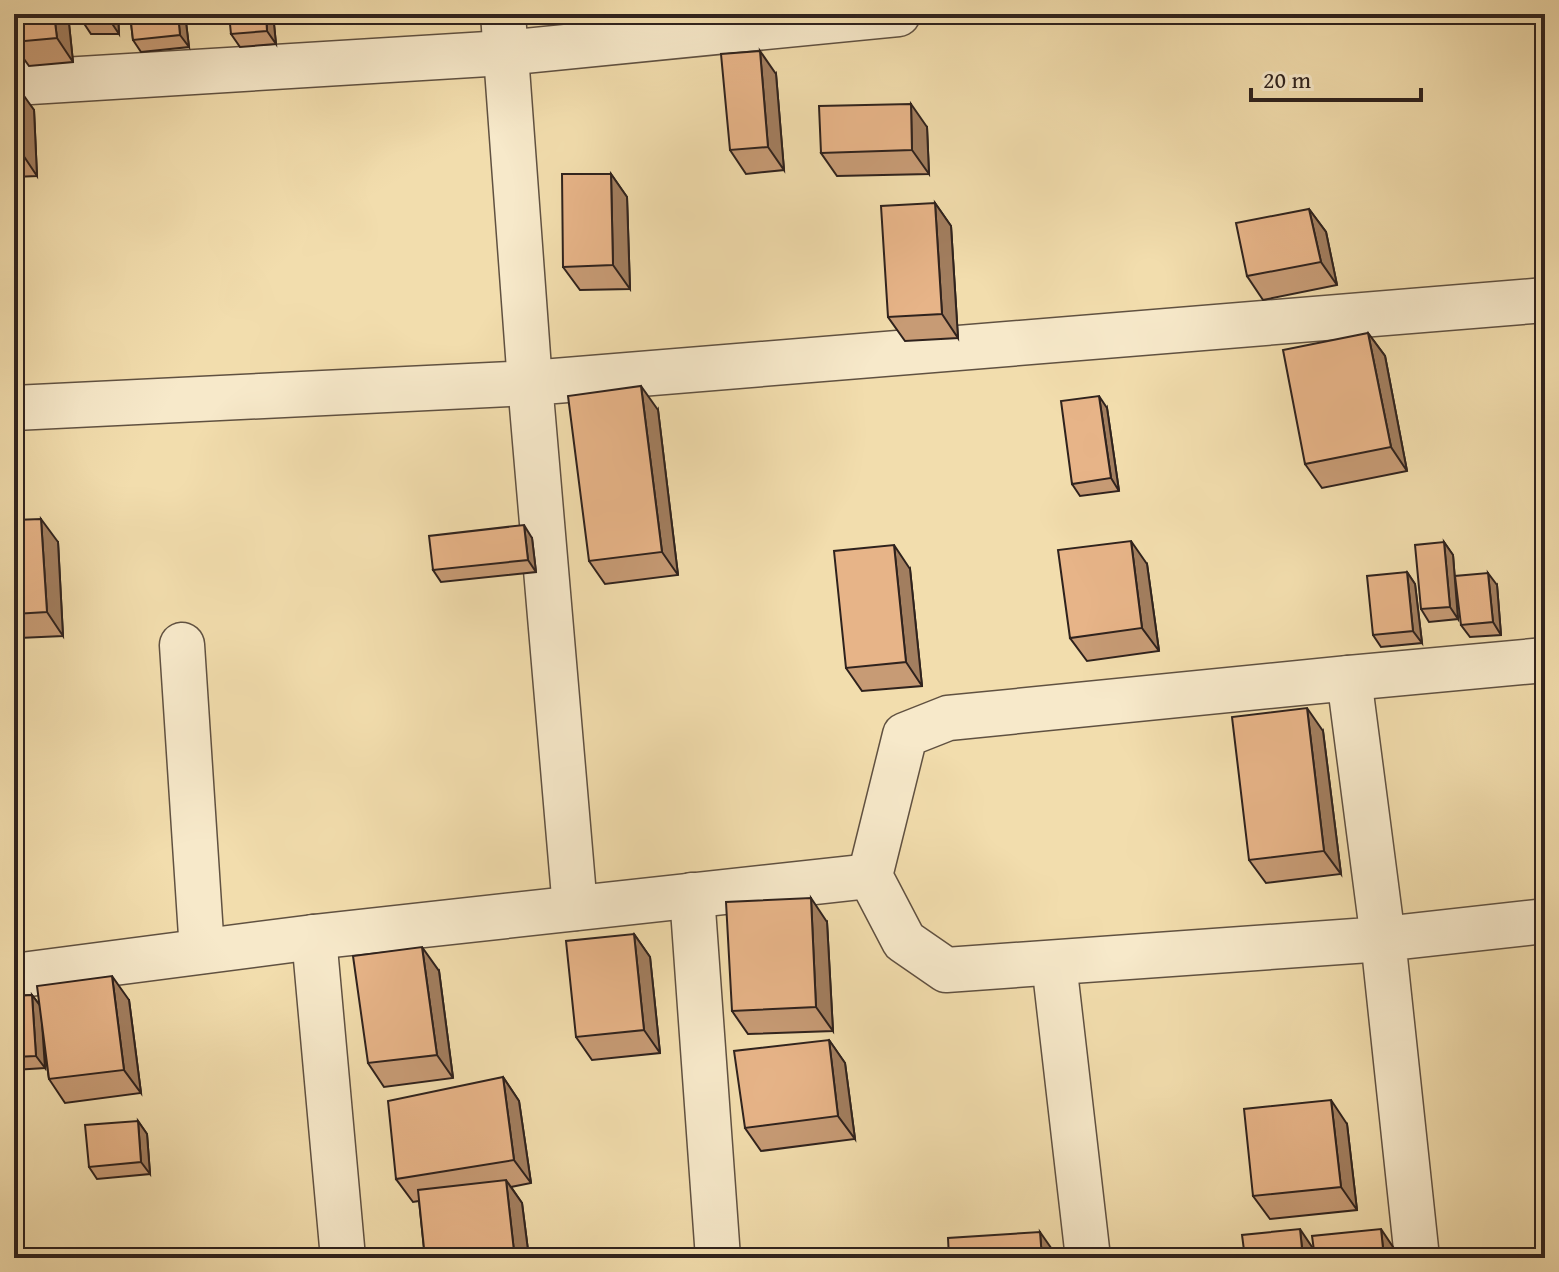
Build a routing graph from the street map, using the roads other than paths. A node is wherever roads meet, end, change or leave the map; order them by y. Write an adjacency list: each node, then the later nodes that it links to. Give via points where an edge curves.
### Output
1 (898, 14): 2 (street)
2 (504, 34): 3 (street); 5 (street)
3 (14, 83)
4 (1545, 300): 5 (street)
5 (530, 383): 6 (street); 12 (street)
6 (14, 408)
7 (182, 645): 16 (street)
8 (1545, 660): 9 (street)
9 (1349, 678): 10 (street, via 948,718 905,735); 15 (street)
10 (870, 876): 11 (street); 17 (street, via 904,941 946,970)
11 (692, 895): 12 (street); 20 (street)
12 (575, 908): 14 (street)
13 (1545, 921): 15 (street)
14 (314, 937): 16 (street); 19 (street)
15 (1383, 939): 17 (street); 22 (street)
16 (202, 951): 18 (street)
17 (1054, 963): 21 (street)
18 (14, 976)
19 (343, 1258)
20 (718, 1258)
21 (1088, 1258)
22 (1417, 1258)

